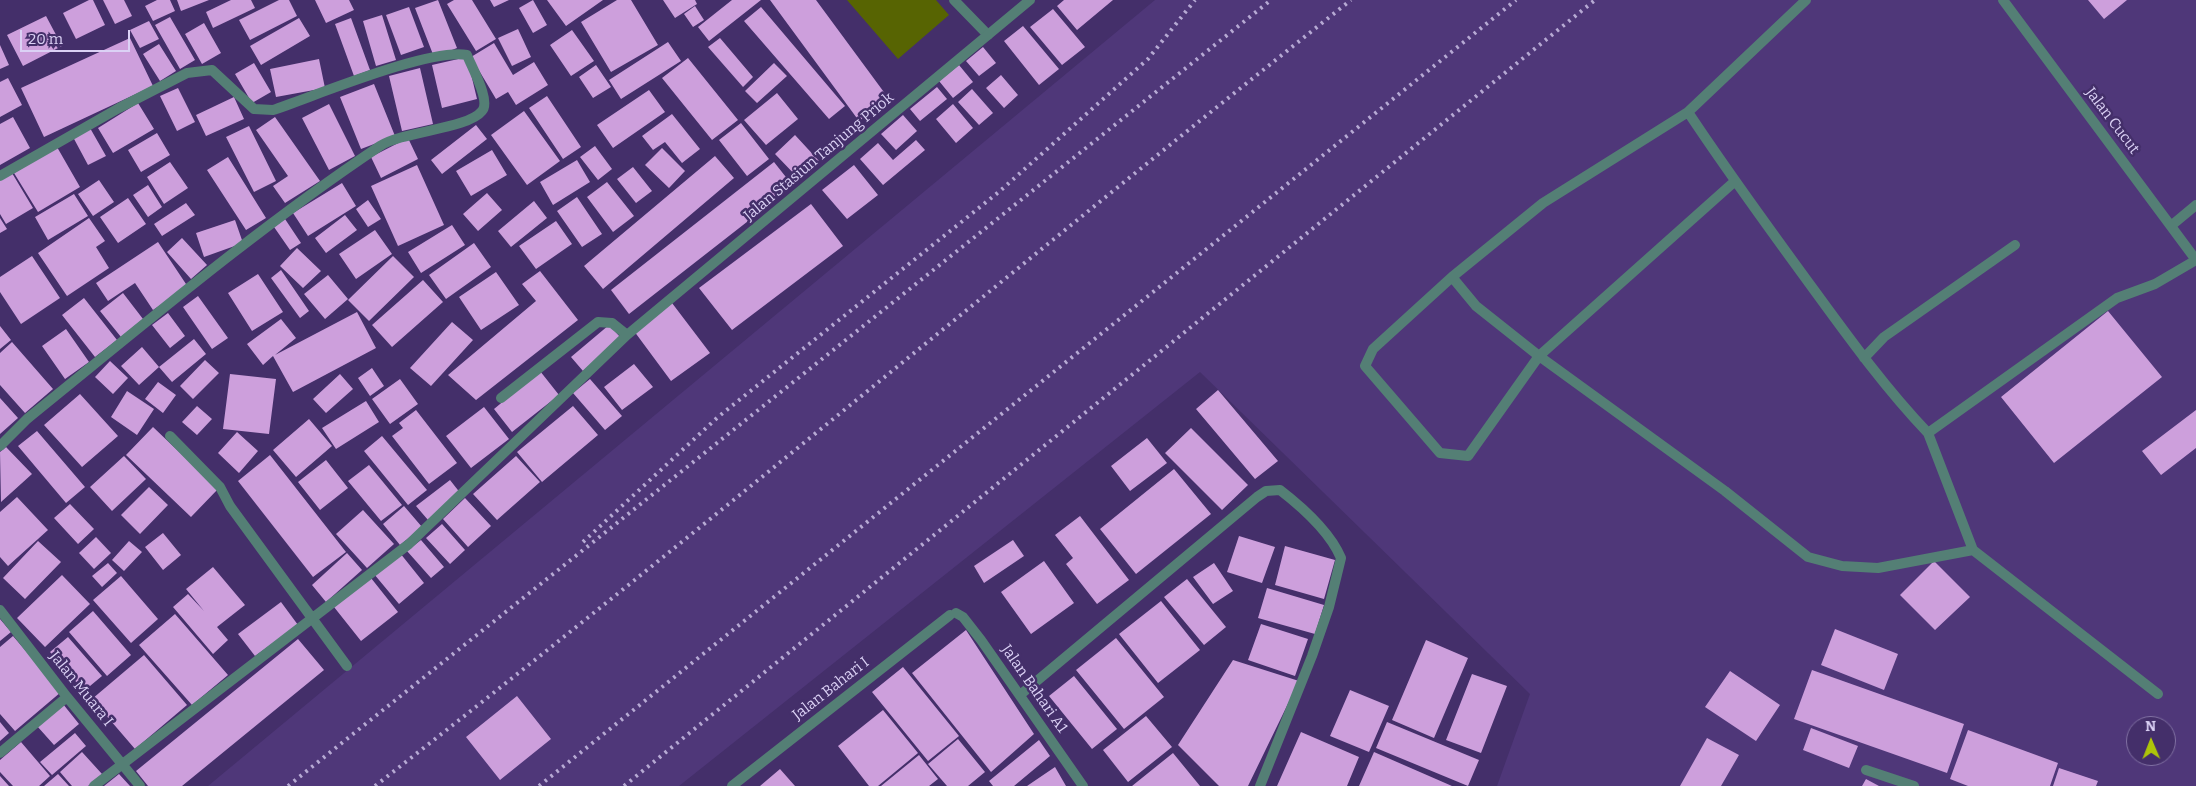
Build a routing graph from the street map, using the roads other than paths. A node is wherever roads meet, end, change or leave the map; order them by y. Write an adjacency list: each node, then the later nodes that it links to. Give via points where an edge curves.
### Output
1 (954, 0): 5 (street)
2 (1030, 0): 5 (street, Jalan Stasiun Tanjung Priok)
3 (1806, 0): 6 (street)
4 (2003, 0): 10 (street, Jalan Cucut)
5 (988, 35): 14 (street, Jalan Stasiun Tanjung Priok)
6 (1688, 112): 8 (street); 13 (street, via 1543,203)
7 (0, 176): 20 (street, via 119,108 198,70 212,70 254,109 264,111 412,63 455,53 467,56 486,100 485,109 479,116 431,131 410,133 382,145 276,219 27,420)
8 (1734, 182): 15 (street); 16 (street)
9 (2196, 205): 10 (street)
10 (2172, 225): 12 (street, Jalan Cucut)
11 (2016, 245): 16 (street, via 1884,337)
12 (2196, 260): 18 (street, via 2155,284 2116,298)
13 (1452, 278): 15 (street, via 1476,306); 15 (street, via 1373,349 1365,366 1440,453 1468,456)
14 (627, 335): 17 (street, via 612,323 598,322); 24 (street, Jalan Stasiun Tanjung Priok, via 422,533)
15 (1539, 356): 21 (street, via 1725,491 1808,557 1842,566 1878,568)
16 (1864, 358): 18 (street)
17 (501, 398)
18 (1928, 433): 21 (street)
19 (170, 436): 24 (street, via 220,487 230,506)
20 (0, 446)
21 (1973, 550): 26 (street)
22 (0, 610): 28 (street, Jalan Muara I)
23 (953, 614): 27 (street, Jalan Bahari A1, via 963,617); 34 (street, Jalan Bahari I)
24 (313, 619): 25 (street); 30 (street, Jalan Stasiun Tanjung Priok)
25 (346, 666)
26 (2158, 694)
27 (1020, 695): 35 (street, Jalan Bahari A1); 36 (street, via 1256,498 1266,491 1280,490 1328,537 1341,558 1312,656)
28 (67, 697): 29 (street); 30 (street, Jalan Muara I)
29 (0, 753)
30 (123, 763): 32 (street, Jalan Stasiun Tanjung Priok); 33 (street, Jalan Muara I)
31 (1866, 770): 37 (street)
32 (94, 786)
33 (140, 786)
34 (732, 786)
35 (1083, 786)
36 (1260, 786)
37 (1914, 786)

